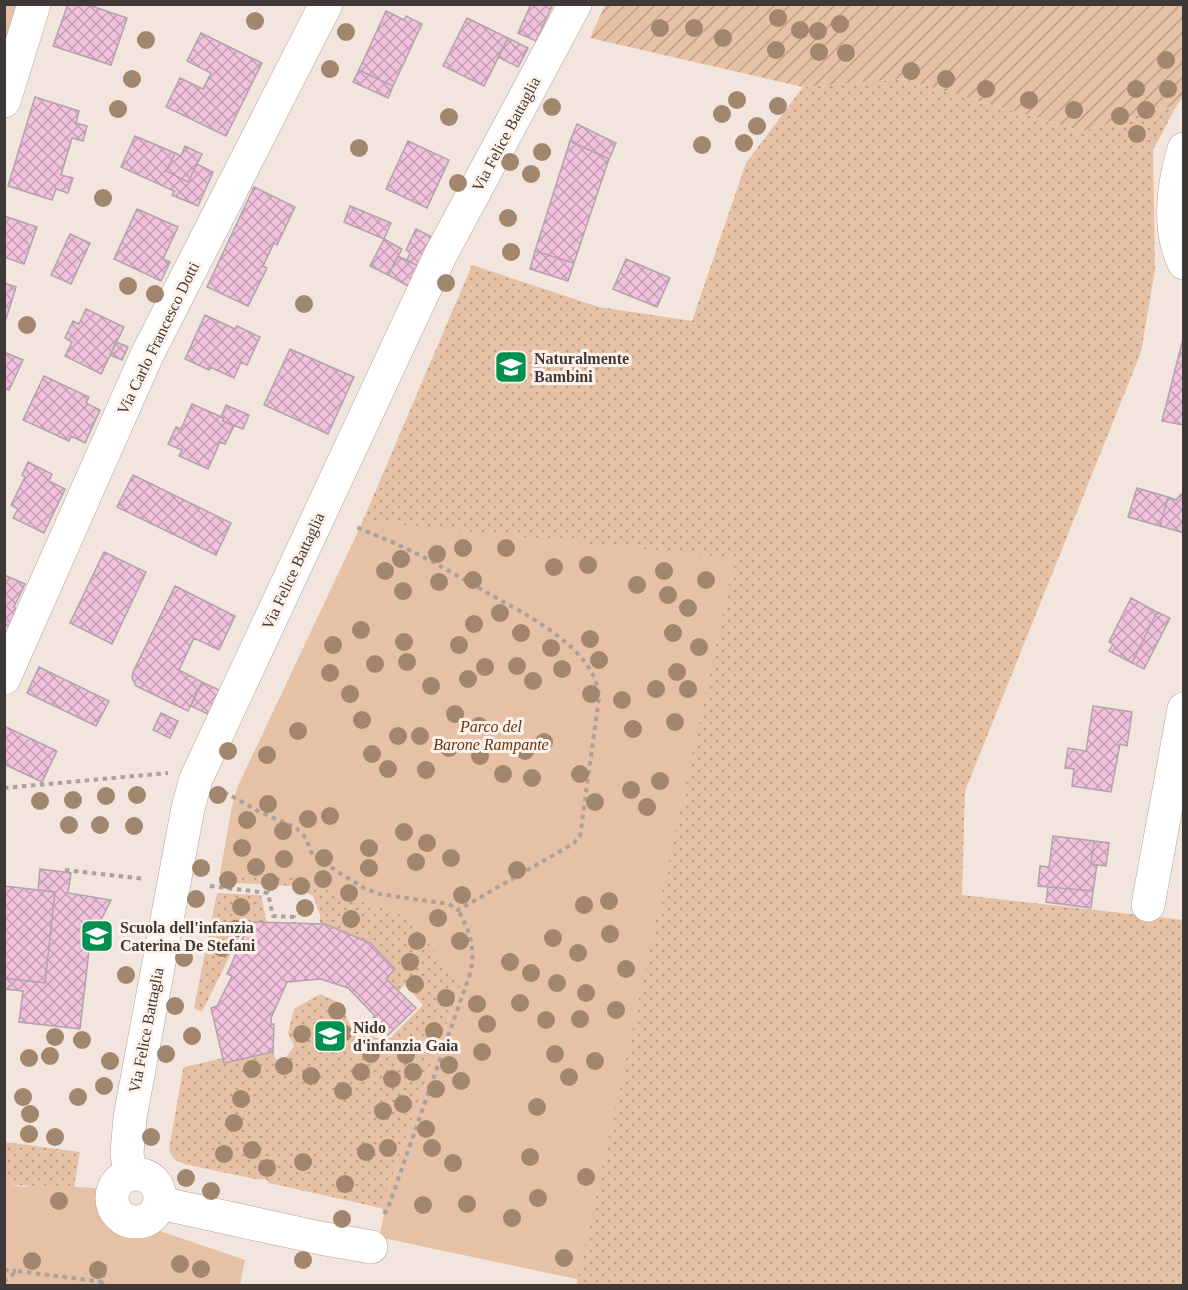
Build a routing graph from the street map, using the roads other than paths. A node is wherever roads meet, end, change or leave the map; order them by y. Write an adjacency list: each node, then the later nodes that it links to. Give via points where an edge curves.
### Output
1 (34, 4): 4 (street)
2 (326, 4): 7 (street, Via Carlo Francesco Dotti, via 147,355)
3 (575, 4): 10 (street, Via Felice Battaglia, via 440,256 196,779 130,1117 130,1175 153,1180 160,1203)
4 (4, 101)
5 (1184, 149): 6 (street, via 1176,187 1173,234)
6 (1184, 263)
7 (4, 678)
8 (1184, 709): 9 (street)
9 (1148, 905)
10 (371, 1247)

